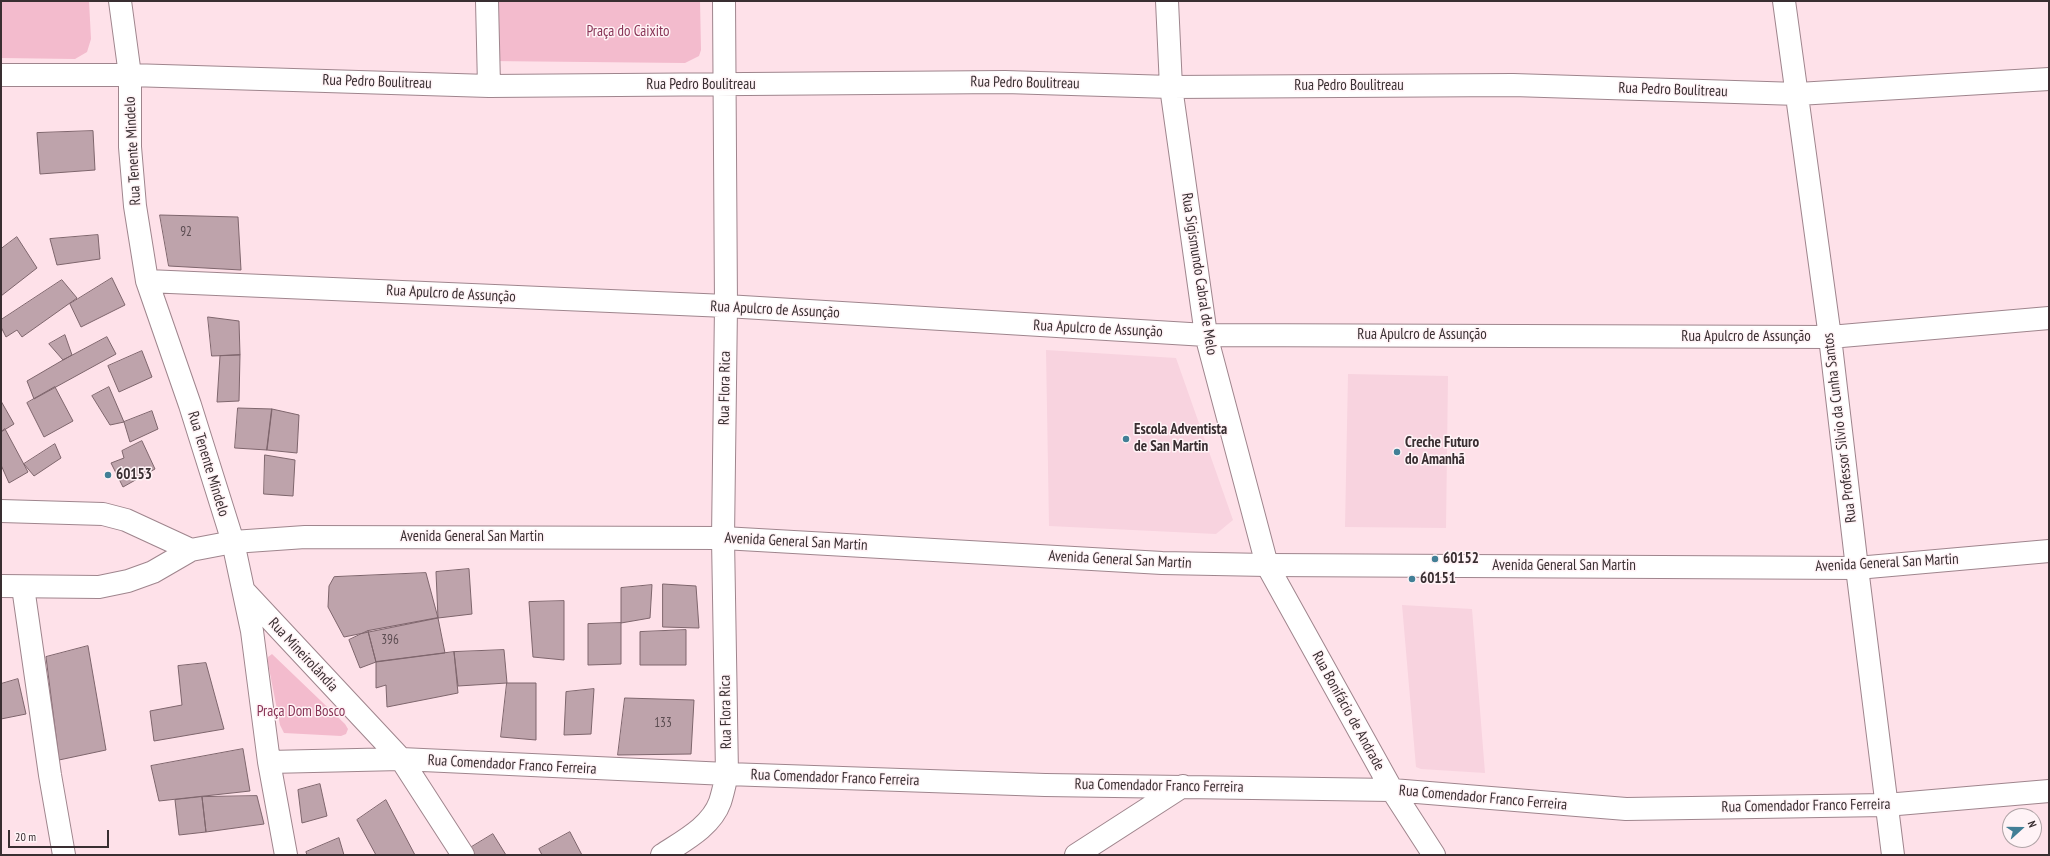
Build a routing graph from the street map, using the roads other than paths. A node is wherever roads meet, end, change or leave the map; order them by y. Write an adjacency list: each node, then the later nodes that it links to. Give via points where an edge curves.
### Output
1 (120, 1): 7 (street, Rua Tenente Mindelo)
2 (487, 1): 10 (street)
3 (724, 1): 9 (street, Rua Flora Rica)
4 (1167, 1): 11 (street, Rua Sigismundo Cabral de Melo)
5 (1784, 1): 12 (street, Rua Professor Silvio da Cunha Santos)
6 (1, 75): 7 (street, Rua Pedro Boulitreau)
7 (130, 75): 10 (street, Rua Pedro Boulitreau); 13 (street, Rua Tenente Mindelo, via 130,148 135,206)
8 (2049, 79): 12 (street, Rua Pedro Boulitreau)
9 (726, 84): 10 (street, Rua Pedro Boulitreau); 11 (street, Rua Pedro Boulitreau, via 1005,82); 14 (street, Rua Flora Rica)
10 (489, 86)
11 (1171, 87): 12 (street, Rua Pedro Boulitreau, via 1513,85); 16 (street, Rua Sigismundo Cabral de Melo)
12 (1798, 94): 17 (street, Rua Professor Silvio da Cunha Santos)
13 (147, 281): 14 (street, Rua Apulcro de Assunção); 20 (street, Rua Tenente Mindelo, via 190,405)
14 (726, 306): 16 (street, Rua Apulcro de Assunção); 19 (street, Rua Flora Rica)
15 (2049, 318): 17 (street, Rua Apulcro de Assunção)
16 (1206, 335): 17 (street, Rua Apulcro de Assunção); 23 (street, Rua Sigismundo Cabral de Melo)
17 (1830, 337): 24 (street, Rua Professor Silvio da Cunha Santos)
18 (1, 511): 21 (street, via 103,514 126,520)
19 (723, 538): 20 (street, Avenida General San Martin, via 305,536); 23 (street, Avenida General San Martin, via 1162,563); 30 (street, Rua Flora Rica)
20 (233, 542): 21 (street, Avenida General San Martin); 27 (street, Rua Tenente Mindelo)
21 (191, 550): 26 (street, Avenida General San Martin, via 153,572 128,581 99,587)
22 (2049, 551): 24 (street, Avenida General San Martin)
23 (1267, 565): 24 (street, Avenida General San Martin); 32 (street, Rua Bonifácio de Andrade)
24 (1856, 568): 34 (street, Rua Professor Silvio da Cunha Santos)
25 (1, 586): 26 (street, Avenida General San Martin)
26 (23, 587): 35 (street)
27 (243, 590): 28 (street, Rua Mineirolândia); 29 (street, Rua Tenente Mindelo, via 252,631)
28 (401, 759): 29 (street, Rua Comendador Franco Ferreira); 30 (street, Rua Comendador Franco Ferreira); 37 (street, Rua Mineirolândia)
29 (269, 762): 36 (street, Rua Tenente Mindelo)
30 (727, 774): 31 (street, Rua Comendador Franco Ferreira); 38 (street, Rua Flora Rica, via 720,802 706,823 688,839)
31 (1183, 786): 32 (street, Rua Comendador Franco Ferreira); 39 (street)
32 (1392, 790): 34 (street, Rua Comendador Franco Ferreira, via 1626,810); 40 (street, Rua Bonifácio de Andrade)
33 (2049, 791): 34 (street, Rua Comendador Franco Ferreira)
34 (1886, 805): 41 (street, Rua Professor Silvio da Cunha Santos)
35 (64, 855)
36 (286, 855)
37 (463, 855)
38 (662, 855)
39 (1076, 855)
40 (1434, 855)
41 (1893, 855)

